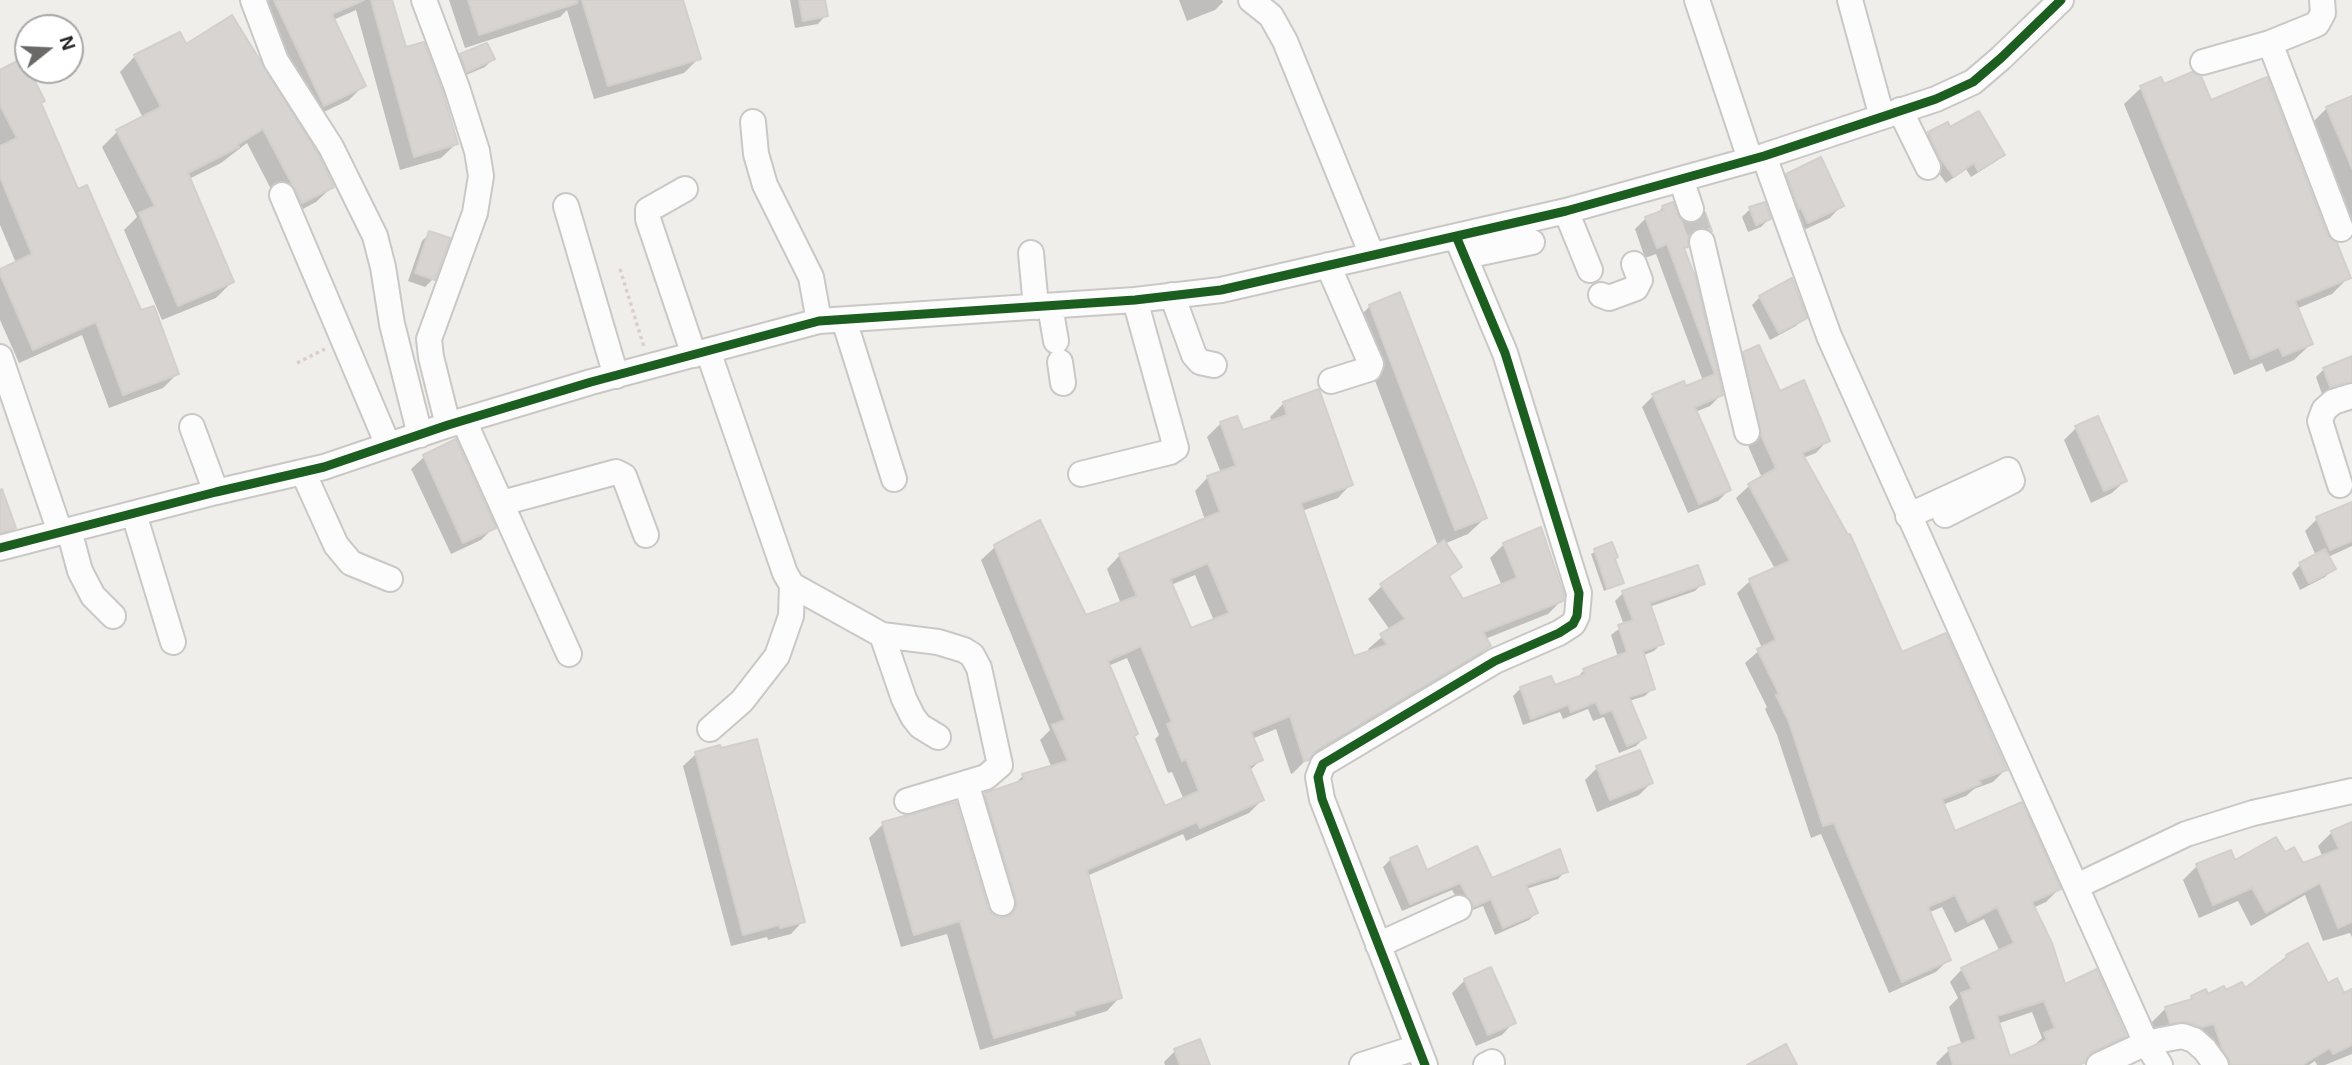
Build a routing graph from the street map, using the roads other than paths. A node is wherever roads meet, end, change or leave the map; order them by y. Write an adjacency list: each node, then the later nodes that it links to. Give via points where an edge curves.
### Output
1 (253, 0): 45 (street, via 276,61 331,147 375,236)
2 (424, 0): 42 (street, via 457,88 481,176 475,213 429,340 431,358)
3 (1251, 0): 25 (street, via 1271,16 1285,41)
4 (1697, 0): 12 (street)
5 (1850, 0): 10 (street)
6 (2322, 0): 8 (street, via 2323,13 2317,24)
7 (2056, 2): 10 (street, via 1973,82)
8 (2270, 43): 9 (street); 20 (street)
9 (2203, 62)
10 (1891, 113): 12 (street); 13 (street)
11 (753, 122): 34 (street, via 765,185 811,277)
12 (1757, 158): 14 (street); 55 (street)
13 (1928, 167)
14 (1681, 179): 18 (street); 19 (street)
15 (685, 189): 35 (street, via 648,210 648,219)
16 (282, 195): 46 (street)
17 (566, 206): 39 (street)
18 (1691, 209)
19 (1566, 211): 23 (street); 28 (street)
20 (2342, 229)
21 (1532, 242): 23 (street)
22 (1702, 242): 44 (street)
23 (1461, 246): 25 (street); 73 (street, via 1505,353 1576,582 1577,616 1559,633 1495,662 1323,764 1318,777 1322,799)
24 (1031, 253): 32 (street)
25 (1372, 255): 27 (street)
26 (1634, 264): 30 (street, via 1640,280 1636,288 1609,298)
27 (1328, 265): 29 (street, via 1221,290); 40 (street, via 1371,364 1369,369)
28 (1590, 270)
29 (1172, 295): 31 (street); 38 (street, via 1194,355)
30 (1601, 295)
31 (1135, 300): 32 (street); 48 (street, via 1176,448)
32 (1043, 306): 33 (street); 37 (street)
33 (844, 320): 34 (street); 49 (street)
34 (820, 321): 35 (street)
35 (701, 353): 39 (street); 60 (street)
36 (0, 357): 56 (street)
37 (1060, 362)
38 (1214, 366)
39 (616, 376): 42 (street)
40 (1331, 381)
41 (2352, 396): 50 (street, via 2323,410 2320,422)
42 (456, 423): 45 (street); 52 (street)
43 (192, 427): 51 (street)
44 (1747, 432)
45 (420, 435): 46 (street)
46 (388, 445): 47 (street)
47 (303, 472): 51 (street); 59 (street, via 336,545 352,563)
48 (1081, 474)
49 (894, 479)
50 (2340, 485)
51 (216, 492): 53 (street)
52 (502, 503): 57 (street, via 616,472 624,476); 64 (street)
53 (134, 514): 56 (street); 63 (street)
54 (1945, 515): 55 (street, via 2012,481 2008,470)
55 (1909, 516): 70 (street)
56 (64, 531): 58 (street); 61 (street, via 93,596)
57 (646, 536)
58 (0, 548)
59 (390, 579)
60 (792, 585): 62 (street); 65 (street, via 791,616 776,656 742,701)
61 (113, 616)
62 (882, 635): 66 (street, via 913,717); 67 (street, via 938,642 972,655 979,668 1000,765 986,777)
63 (173, 642)
64 (569, 654)
65 (710, 729)
66 (938, 737)
67 (965, 783): 69 (street); 71 (street)
68 (2352, 791): 70 (street, via 2253,813 2186,834)
69 (907, 801)
70 (2077, 886): 74 (street)
71 (1002, 903)
72 (1459, 908): 73 (street)
73 (1378, 945): 75 (street)
74 (2146, 1043): 77 (street); 78 (street); 79 (street, via 2182,1036 2205,1050)
75 (1421, 1056): 76 (street)
76 (1363, 1065)
77 (2099, 1065)
78 (2160, 1065)
79 (2216, 1065)

